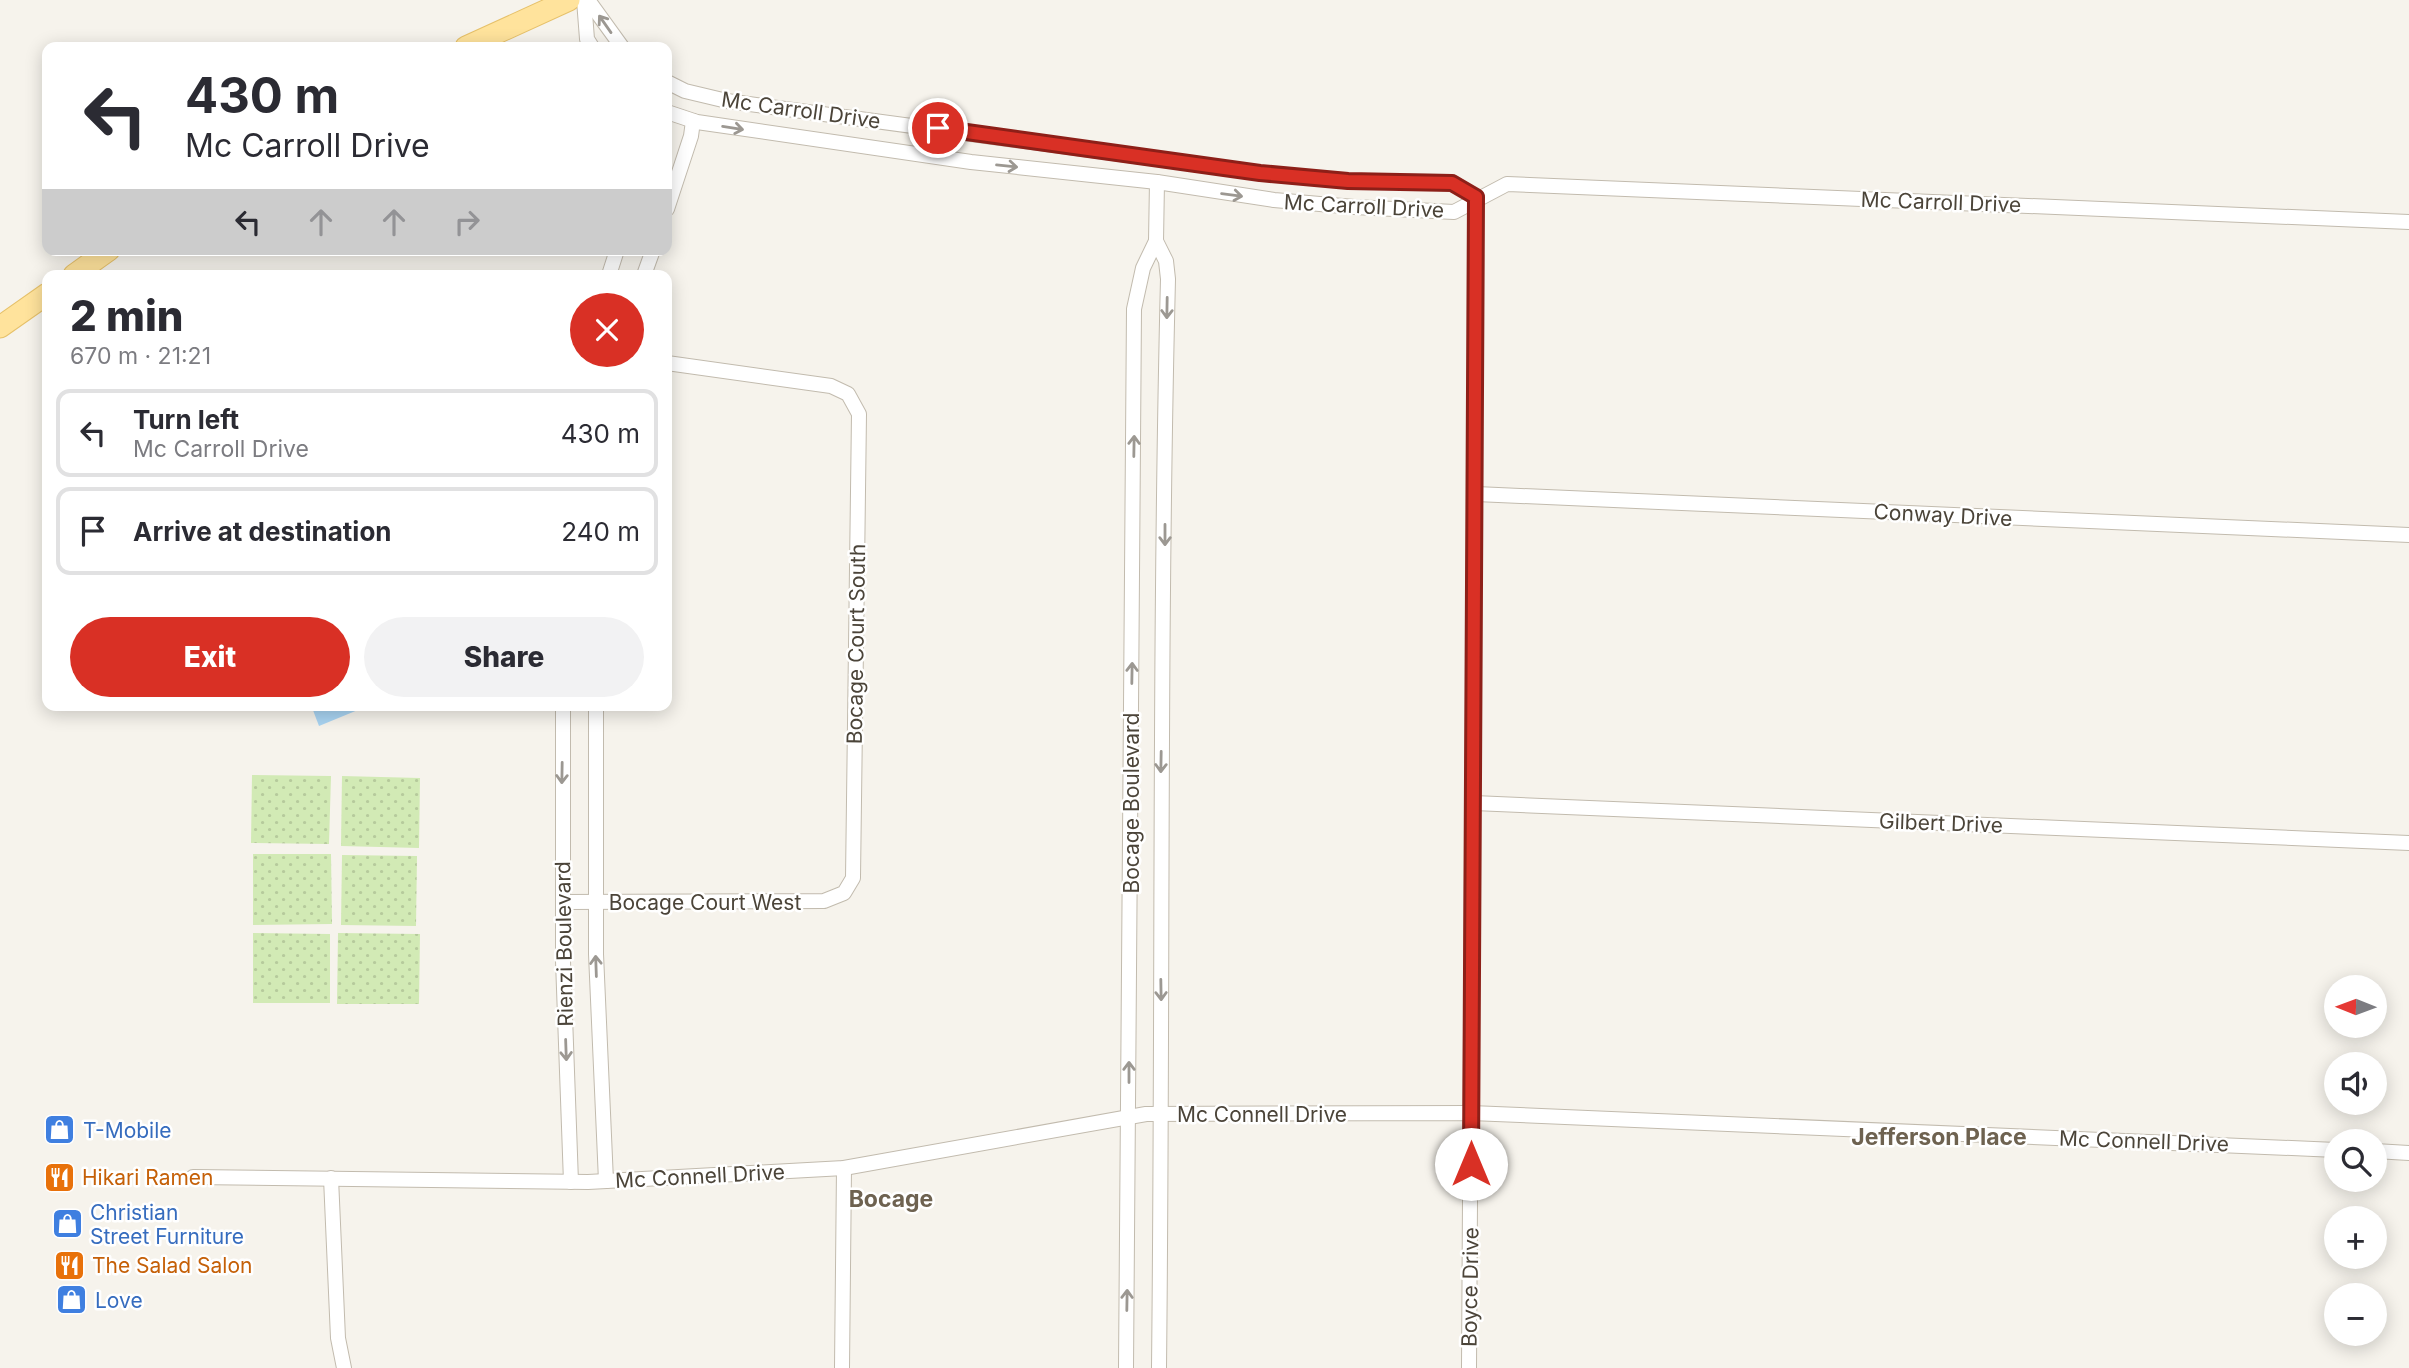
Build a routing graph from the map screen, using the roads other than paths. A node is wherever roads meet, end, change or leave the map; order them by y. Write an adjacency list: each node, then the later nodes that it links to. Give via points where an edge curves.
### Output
1 (569, 0): 3 (main road)
2 (586, 0): 4 (street); 5 (street, one-way to 2)
3 (477, 42)
4 (589, 42)
5 (618, 42)
6 (672, 84): 11 (street, Mc Carroll Drive, via 727,101 1260,173 1452,183)
7 (672, 114): 8 (street, Mc Carroll Drive)
8 (693, 121): 9 (street, Mc Carroll Drive, one-way to 9, via 971,162); 10 (street)
9 (1157, 182): 11 (street, Mc Carroll Drive, one-way to 11, via 1274,200 1454,212); 13 (street, Bocage Boulevard)
10 (672, 194)
11 (1476, 197): 12 (street, Mc Carroll Drive, via 1507,184); 19 (street, Boyce Drive)
12 (2409, 222)
13 (1157, 242): 29 (street, Bocage Boulevard, one-way to 29, via 1168,279); 30 (street, Bocage Boulevard, one-way to 13, via 1134,309 1143,268)
14 (101, 256): 15 (main road)
15 (81, 270)
16 (42, 297): 17 (main road)
17 (2, 323)
18 (672, 364): 25 (street, Bocage Court South, via 831,386 848,394 859,414 853,878)
19 (1476, 494): 20 (street, Conway Drive); 23 (street, Boyce Drive)
20 (2409, 535)
21 (562, 711): 26 (street, Rienzi Boulevard, one-way to 26)
22 (596, 711): 27 (street, Rienzi Boulevard)
23 (1474, 803): 24 (street, Gilbert Drive); 28 (street, Boyce Drive)
24 (2409, 843)
25 (844, 893): 27 (street, Bocage Court West, via 824,901)
26 (564, 902): 27 (street, Bocage Court West); 38 (street, Rienzi Boulevard, one-way to 38)
27 (596, 902): 37 (street, Rienzi Boulevard, one-way to 27)
28 (1471, 1113): 29 (street, Mc Connell Drive); 31 (street, Mc Connell Drive); 43 (street, Boyce Drive)
29 (1160, 1114): 30 (street, Mc Connell Drive); 42 (street, Bocage Boulevard)
30 (1129, 1117): 34 (street, Mc Connell Drive); 41 (street, Bocage Boulevard, one-way to 30)
31 (2324, 1149)
32 (2387, 1152): 33 (street)
33 (2409, 1153)
34 (844, 1168): 37 (street, Mc Connell Drive); 40 (street)
35 (193, 1177): 36 (street, Mc Connell Drive)
36 (331, 1178): 38 (street, Mc Connell Drive); 39 (street, via 338,1338)
37 (606, 1181): 38 (street, Mc Connell Drive)
38 (571, 1182)
39 (344, 1368)
40 (842, 1368)
41 (1126, 1368)
42 (1159, 1368)
43 (1469, 1368)

